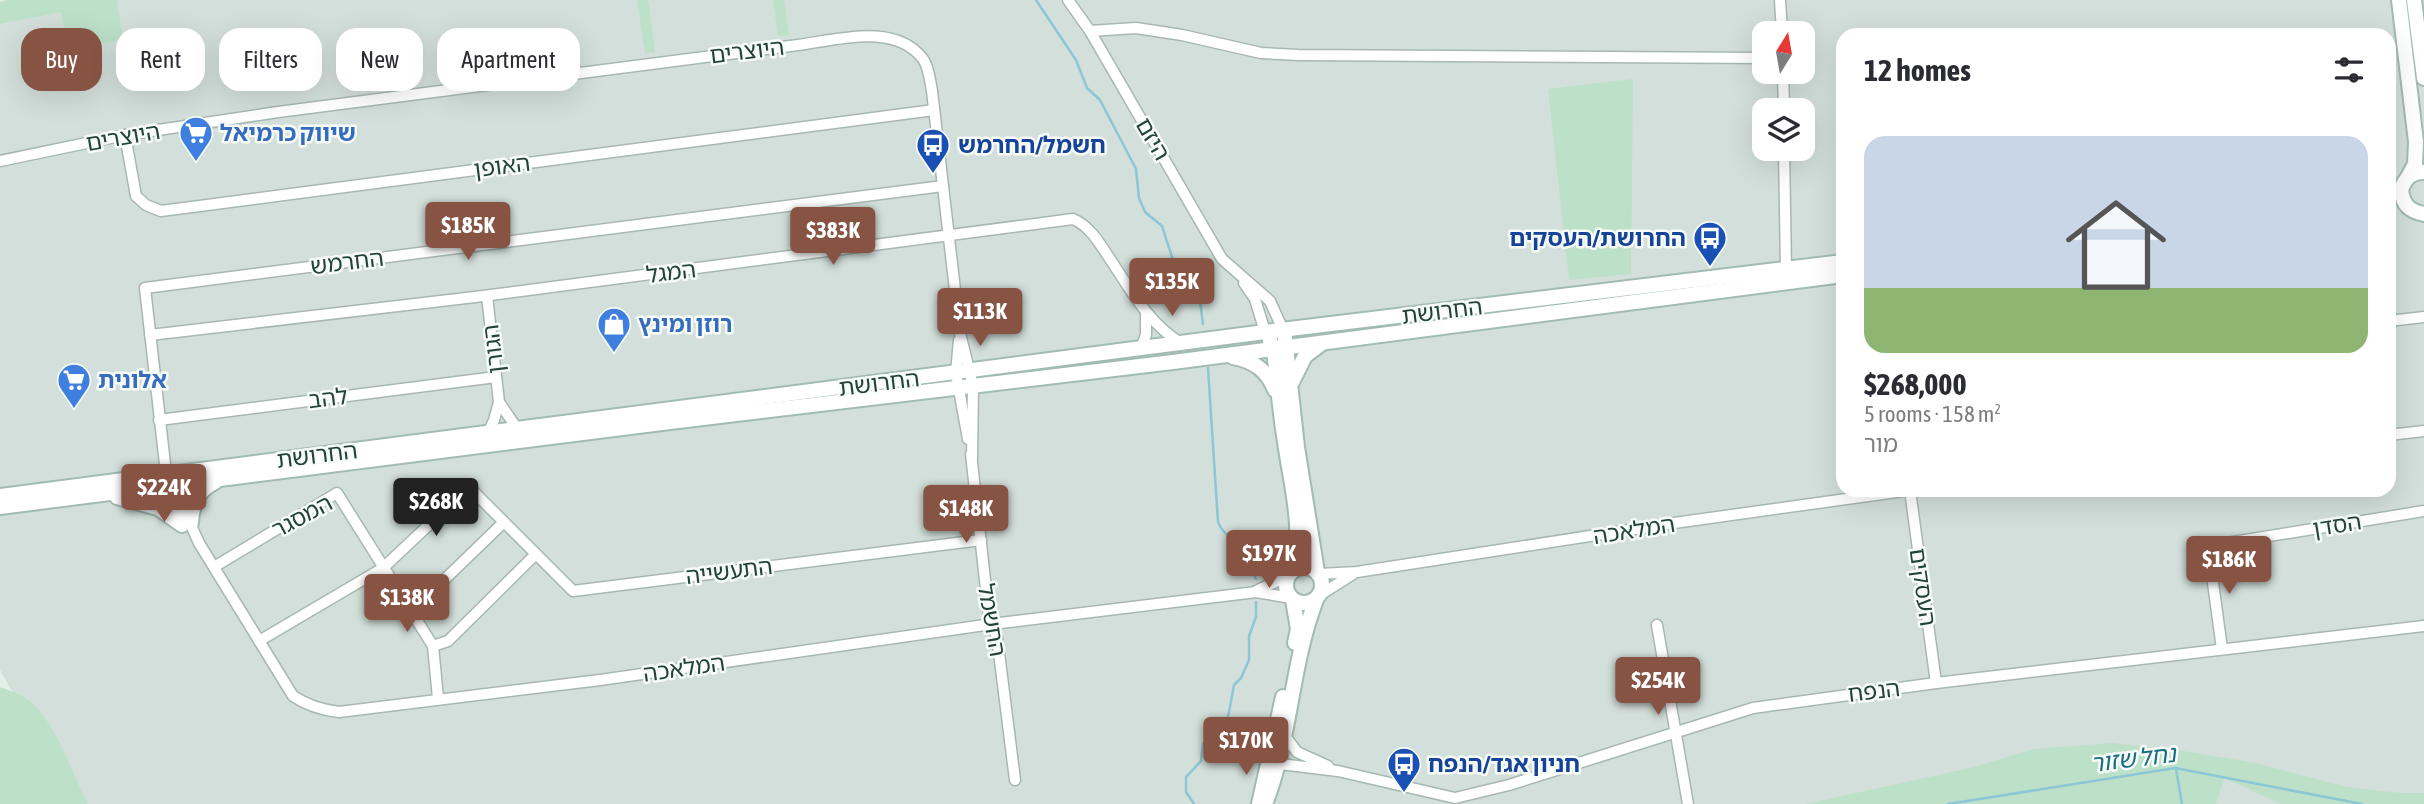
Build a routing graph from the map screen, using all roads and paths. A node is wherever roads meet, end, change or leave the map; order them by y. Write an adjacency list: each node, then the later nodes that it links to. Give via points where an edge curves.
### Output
1 (1068, 0): 8 (street, היזם)
2 (1780, 0): 6 (street)
3 (2399, 0): 16 (street, via 2416,142 2415,164)
4 (2414, 0): 7 (street)
5 (2423, 0): 7 (street)
6 (1781, 21)
7 (2417, 23): 10 (street)
8 (1090, 31): 9 (street, via 1136,28 1261,53 1298,55); 24 (street, היזם, via 1223,259)
9 (1752, 58)
10 (2424, 78)
11 (934, 110): 12 (street, היוצרים, via 924,60 905,44 878,36); 12 (street, האופן, via 161,211 136,196); 18 (street, היוצרים)
12 (125, 135): 13 (street, היוצרים)
13 (0, 161)
14 (1784, 161): 23 (street)
15 (2424, 172): 16 (street)
16 (2405, 180): 17 (street); 20 (street, via 2401,190)
17 (2396, 184)
18 (943, 186): 21 (street, היוצרים); 32 (street, החרמש, via 145,288)
19 (2396, 207): 20 (street)
20 (2418, 214)
21 (949, 236): 26 (street, המגל); 27 (street, המגל, via 1073,219 1093,234); 39 (street, היוצרים)
22 (1836, 263): 23 (street, החרושת)
23 (1786, 270): 30 (street, החרושת)
24 (1240, 276): 30 (street, היזם, via 1270,301); 31 (street, היזם, via 1255,299)
25 (1836, 276): 34 (street, החרושת)
26 (486, 296): 32 (street, המגל); 38 (street, הגורן)
27 (1146, 312): 33 (street, המגל, via 1166,335); 35 (street)
28 (2424, 317): 29 (street)
29 (2396, 320)
30 (1283, 330): 31 (street, החרושת); 36 (street, היזם)
31 (1265, 332): 33 (street, החרושת); 36 (street, היזם)
32 (150, 335): 43 (street, החרמש)
33 (1181, 343): 35 (street, החרושת)
34 (1323, 343): 36 (street, החרושת); 40 (street, via 1305,356)
35 (1141, 348): 39 (street, החרושת)
36 (1280, 348): 37 (street, החרושת); 40 (street, היזם); 42 (street, היזם)
37 (1225, 355): 39 (street, החרושת); 42 (street, via 1258,366)
38 (496, 377): 41 (street, הגורן); 43 (street, להב)
39 (964, 380): 44 (street, החרושת); 49 (street, החרושת); 59 (street, החשמל)
40 (1290, 387): 48 (street, היזם)
41 (499, 402): 44 (street, הגורן); 46 (street, הגורן)
42 (1279, 402): 48 (street, היזם)
43 (159, 420): 50 (street, החרמש)
44 (517, 430): 46 (street, החרושת)
45 (2424, 431): 47 (street)
46 (488, 433): 50 (street, החרושת)
47 (2396, 434)
48 (1291, 445): 64 (street, היזם); 65 (street, היזם, via 1298,539)
49 (221, 480): 50 (street, החרושת); 58 (street, via 198,494)
50 (168, 482): 51 (street, החרושת); 52 (street, החרושת); 58 (street, המלאכה, via 168,501)
51 (105, 495): 55 (street, החרושת); 58 (street, via 158,508)
52 (0, 496)
53 (1860, 497): 63 (street, המלאכה)
54 (1911, 497): 76 (street, העסקים)
55 (0, 508)
56 (2424, 511): 75 (street, הסדן, via 2208,546)
57 (504, 522): 60 (street, התעשייה); 62 (street, התעשייה, via 468,487); 69 (street)
58 (187, 524): 61 (street, המלאכה)
59 (981, 540): 60 (street, התעשייה, via 573,591); 70 (street, החשמל)
60 (536, 554): 74 (street, via 448,641)
61 (214, 567): 62 (street, המסגר, via 337,493); 73 (street, המלאכה)
62 (383, 568): 69 (street, המסגר); 73 (street)
63 (1357, 572): 64 (street, המלאכה); 67 (street, המלאכה)
64 (1318, 573): 65 (street, המלאכה, via 1306,567); 67 (street, via 1323,583)
65 (1291, 574): 66 (street, המלאכה); 68 (street, via 1286,585)
66 (1255, 592): 68 (street, המלאכה); 70 (street, המלאכה)
67 (1318, 597): 68 (street, המלאכה, via 1305,604); 79 (street)
68 (1292, 599): 80 (street, via 1298,629)
69 (411, 612): 74 (street, המסגר)
70 (992, 624): 77 (street, המלאכה); 82 (street, החשמל)
71 (1657, 625): 78 (street)
72 (2424, 626): 75 (street, הנפח)
73 (259, 641): 77 (street, המלאכה, via 293,696 314,708 340,712)
74 (433, 646): 77 (street, המסגר)
75 (2222, 649): 76 (street, הנפח)
76 (1936, 683): 78 (street, הנפח, via 1753,708)
77 (438, 698)
78 (1676, 733): 81 (street, הנפח, via 1455,798); 85 (street)
79 (1285, 736): 80 (street); 81 (street, הנפח, via 1297,752)
80 (1275, 761): 81 (street, הנפח); 83 (street); 84 (street)
81 (1338, 771)
82 (1015, 780)
83 (1259, 804)
84 (1265, 804)
85 (1688, 804)

